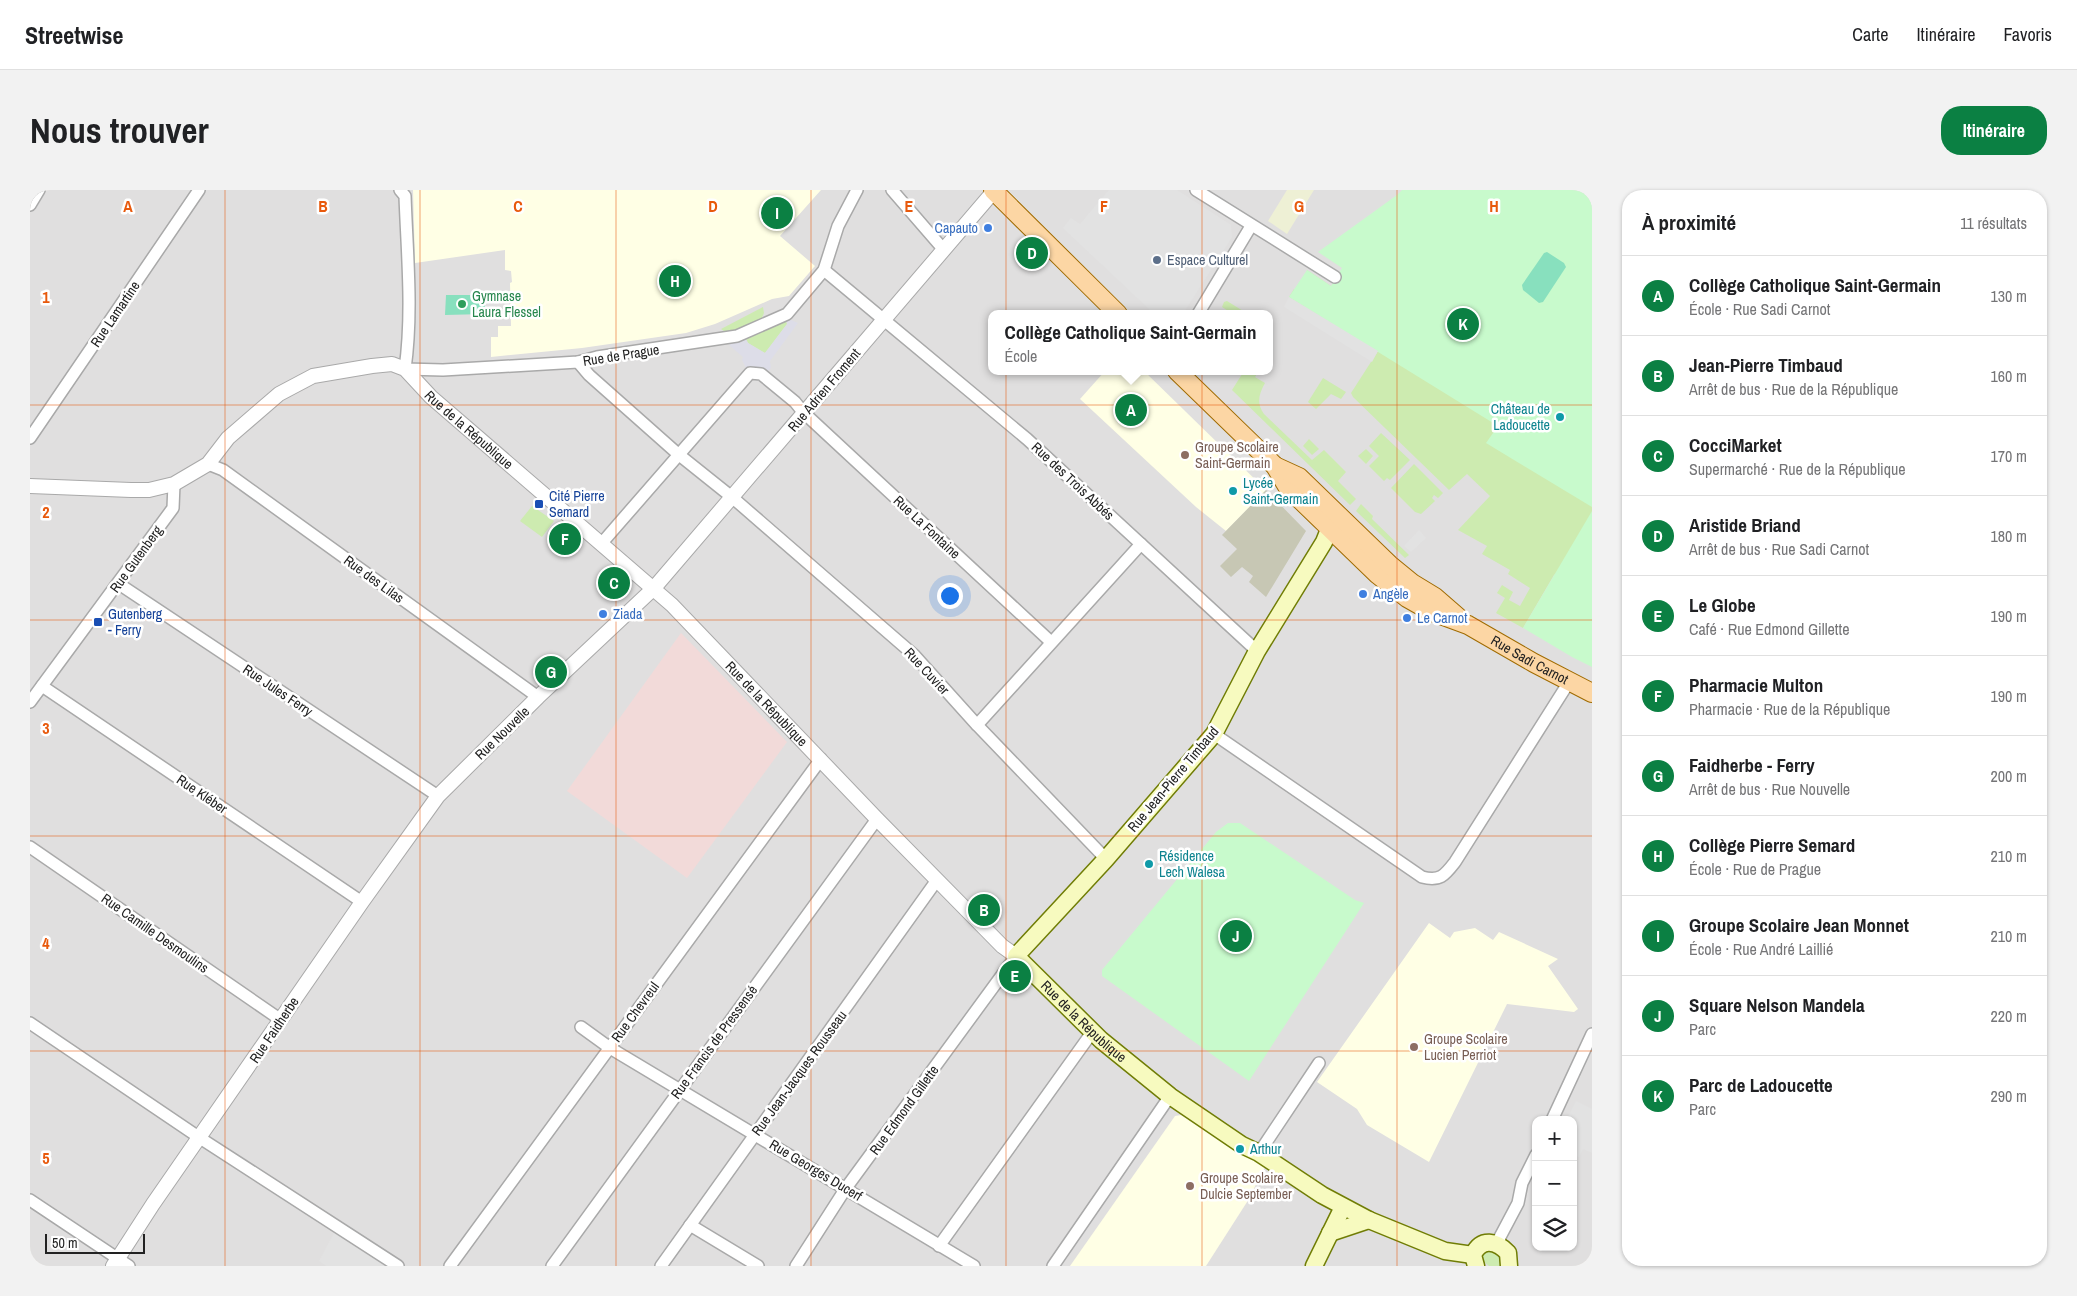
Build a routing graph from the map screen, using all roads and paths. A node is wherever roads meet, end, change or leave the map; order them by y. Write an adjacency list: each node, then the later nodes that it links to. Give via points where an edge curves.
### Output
1 (39, 190): 8 (street)
2 (200, 190): 20 (street, Rue Lamartine)
3 (400, 190): 17 (street, via 405,196 408,279 410,339)
4 (857, 190): 11 (street, via 838,226)
5 (892, 190): 10 (street)
6 (994, 190): 10 (street, Rue Adrien Froment); 13 (main road)
7 (1196, 190): 9 (street)
8 (30, 205)
9 (1251, 226): 12 (street); 14 (street)
10 (944, 250): 15 (street, Rue Adrien Froment)
11 (824, 270): 15 (street, Rue des Trois Abbés); 16 (street, Rue de Prague, via 787,314 737,336)
12 (1335, 277)
13 (1114, 310)
14 (1200, 310)
15 (883, 320): 19 (street, Rue Adrien Froment); 28 (street, Rue des Trois Abbés, via 1027,439)
16 (578, 362): 17 (street, Rue de Prague, via 443,370); 21 (street, Rue Cuvier)
17 (406, 369): 22 (street, via 392,364 313,376 279,394 228,438); 27 (street, Rue de la République, via 431,397)
18 (1181, 375): 26 (main road, Rue Sadi Carnot, via 1275,466 1299,477)
19 (803, 412): 21 (street, Rue La Fontaine, via 761,374 750,373); 25 (street, Rue Adrien Froment); 31 (street, Rue La Fontaine)
20 (30, 438)
21 (678, 454): 25 (street, Rue Cuvier); 27 (street)
22 (208, 464): 23 (street); 36 (street, Rue des Lilas, via 223,470)
23 (174, 484): 24 (street, via 149,490); 29 (street, Rue Gutenberg, via 173,508)
24 (30, 486)
25 (733, 498): 30 (street, Rue Adrien Froment); 38 (street, Rue Cuvier, via 914,655)
26 (1333, 521): 32 (main road, Rue Jean-Pierre Timbaud); 33 (main road, Rue Sadi Carnot, via 1378,575 1407,598 1468,625)
27 (601, 544): 30 (street, Rue de la République)
28 (1141, 544): 31 (street); 32 (street, Rue des Trois Abbés)
29 (119, 584): 34 (street, Rue Gutenberg); 41 (street, Rue Jules Ferry)
30 (654, 588): 36 (street, Rue Nouvelle); 40 (street, Rue de la République)
31 (1052, 642): 38 (street)
32 (1257, 651): 39 (main road, Rue Jean-Pierre Timbaud)
33 (1569, 682): 35 (main road, Rue Sadi Carnot); 39 (street, via 1456,862 1440,878 1422,877)
34 (42, 686): 37 (street, Rue Gutenberg); 46 (street, Rue Kléber)
35 (1592, 693)
36 (538, 697): 41 (street, Rue Nouvelle)
37 (30, 702)
38 (977, 725): 44 (street, Rue Cuvier)
39 (1214, 734): 44 (main road, Rue Jean-Pierre Timbaud)
40 (821, 759): 42 (street, Rue de la République); 53 (street, Rue Chevreul)
41 (438, 796): 46 (street, Rue Faidherbe)
42 (877, 819): 45 (street, Rue de la République); 55 (street, Rue Francis de Pressensé)
43 (30, 847): 48 (street, Rue Camille Desmoulins)
44 (1106, 859): 47 (main road, Rue Jean-Pierre Timbaud)
45 (937, 880): 47 (street, Rue de la République); 58 (street, Rue Jean-Jacques Rousseau)
46 (362, 902): 48 (street, Rue Faidherbe)
47 (1016, 956): 51 (main road, Rue de la République); 62 (street, Rue Edmond Gillette)
48 (281, 1020): 59 (street, Rue Faidherbe)
49 (30, 1023): 59 (street)
50 (581, 1027): 53 (street, Rue Georges Ducerf)
51 (1093, 1031): 56 (main road, Rue de la République); 69 (street)
52 (1592, 1034): 57 (street)
53 (610, 1048): 55 (street, Rue Georges Ducerf); 73 (street, Rue Chevreul)
54 (1319, 1063): 60 (street)
55 (680, 1090): 58 (street, Rue Georges Ducerf); 74 (street, Rue Francis de Pressensé)
56 (1170, 1096): 60 (main road, Rue de la République); 79 (street)
57 (1554, 1116)
58 (755, 1134): 62 (street, Rue Georges Ducerf); 66 (street, Rue Jean-Jacques Rousseau)
59 (200, 1138): 71 (street, Rue Faidherbe); 72 (street)
60 (1259, 1153): 64 (main road, Rue de la République)
61 (1533, 1161): 68 (street)
62 (846, 1188): 69 (street, Rue Georges Ducerf); 77 (street, Rue Edmond Gillette)
63 (30, 1200): 71 (street)
64 (1343, 1208): 65 (main road, Rue de la République); 67 (main road)
65 (1369, 1220): 67 (main road); 70 (main road, Rue de la République)
66 (690, 1225): 75 (street, Rue Jean-Jacques Rousseau); 76 (street)
67 (1330, 1233): 80 (main road)
68 (1499, 1244): 70 (main road, via 1481,1243 1476,1248); 81 (main road, via 1508,1253)
69 (939, 1246): 78 (street, Rue Georges Ducerf)
70 (1475, 1260)
71 (120, 1263)
72 (398, 1266)
73 (450, 1266)
74 (552, 1266)
75 (661, 1266)
76 (758, 1266)
77 (796, 1266)
78 (974, 1266)
79 (1053, 1266)
80 (1314, 1266)
81 (1509, 1266)

